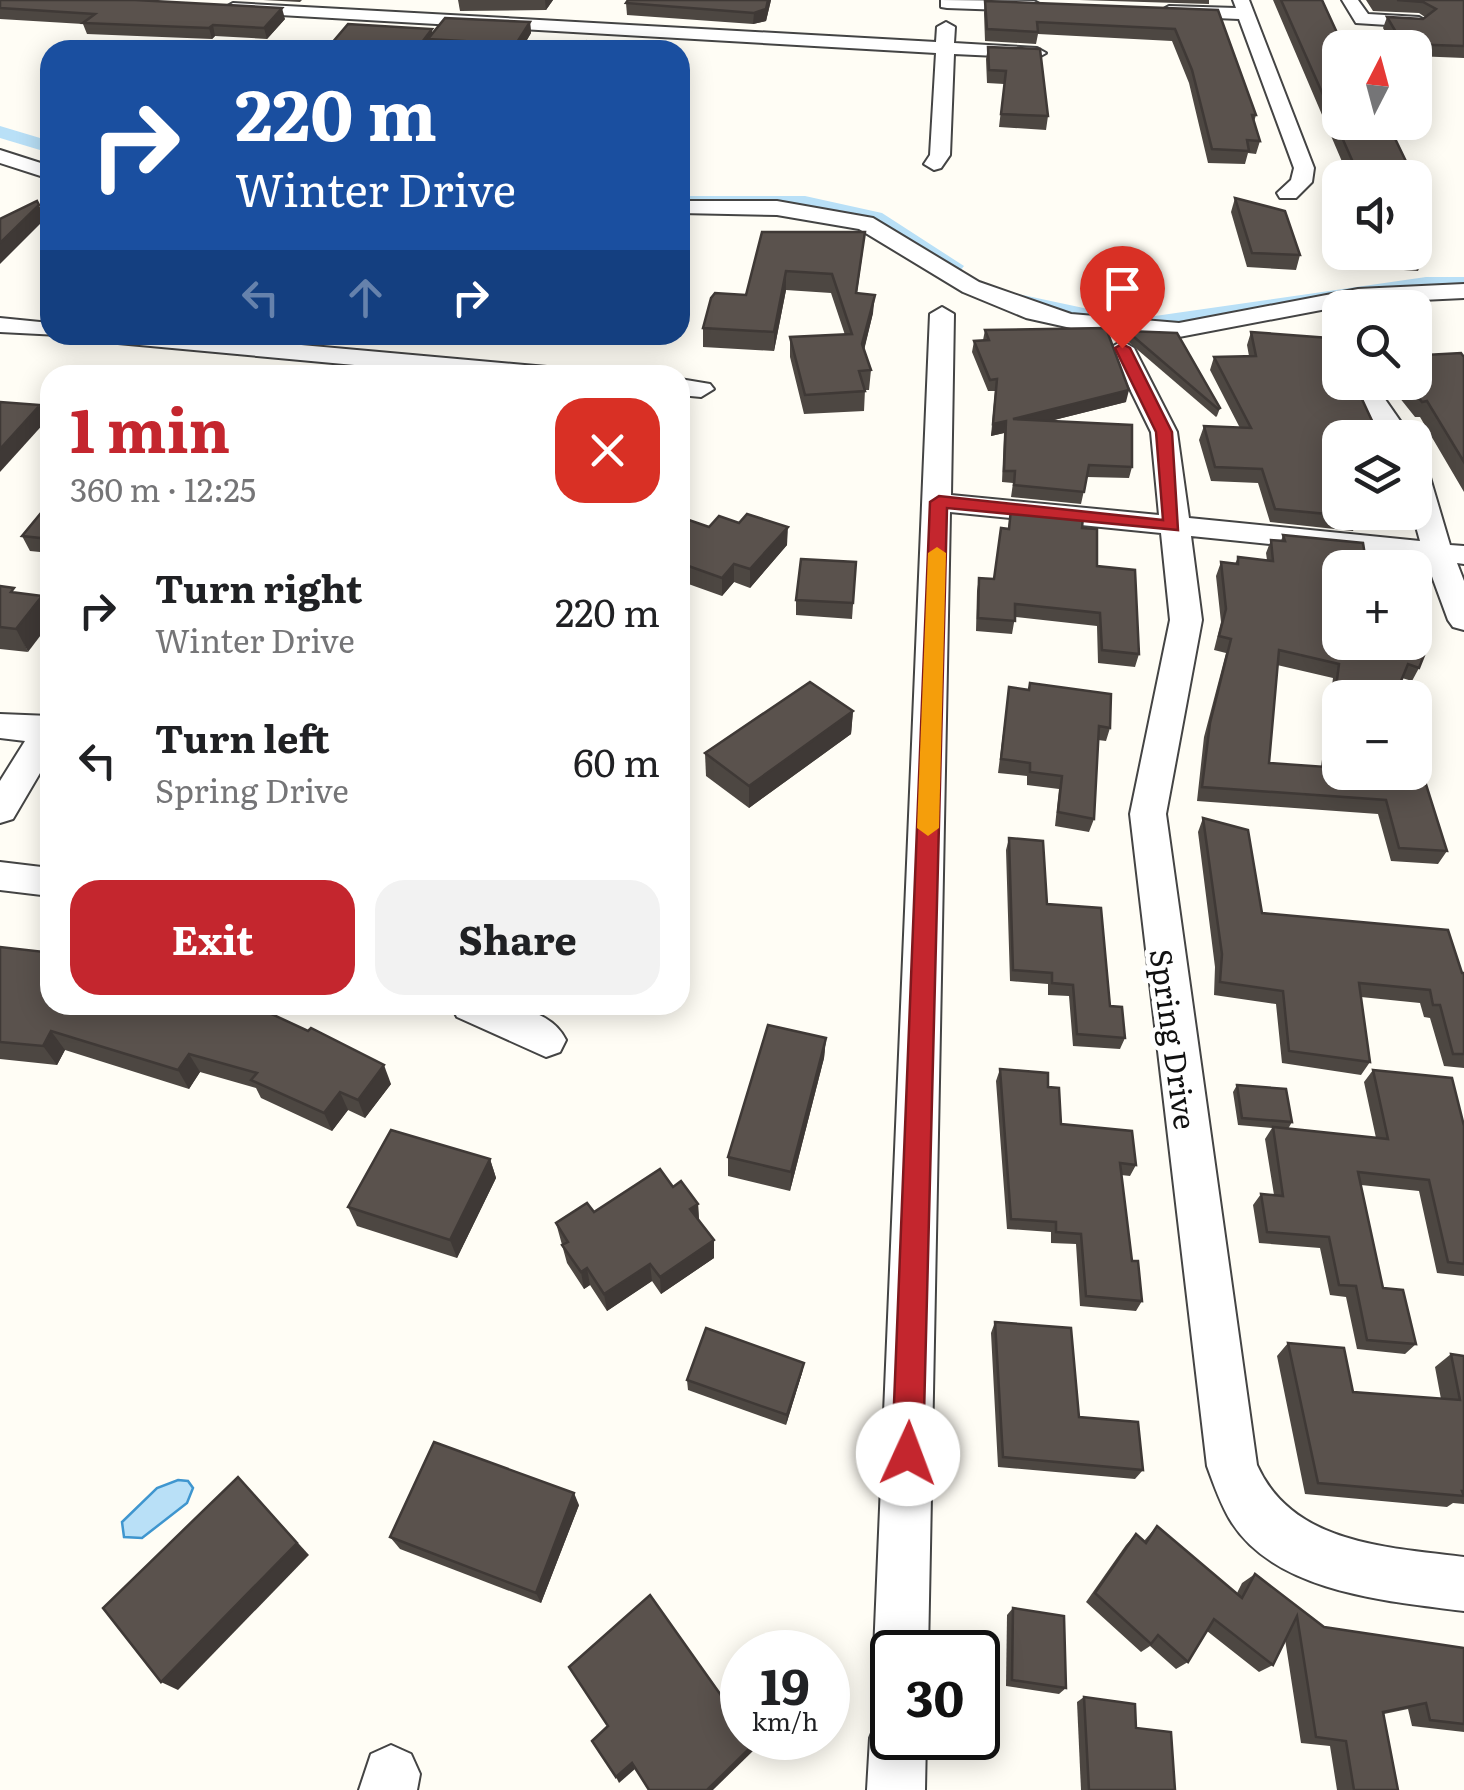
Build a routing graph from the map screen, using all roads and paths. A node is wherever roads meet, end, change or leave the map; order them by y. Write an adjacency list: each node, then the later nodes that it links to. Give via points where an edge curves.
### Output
1 (436, 0): 8 (street)
2 (1350, 0): 9 (street, via 1362,19)
3 (947, 1): 5 (street); 10 (street)
4 (205, 6): 8 (street)
5 (1046, 6)
6 (1244, 7): 7 (street); 17 (street, via 1304,168)
7 (1146, 10)
8 (422, 19): 10 (street)
9 (1420, 22)
10 (946, 49): 11 (street); 15 (street, via 940,155)
11 (1039, 53)
12 (0, 140): 13 (street)
13 (40, 153)
14 (0, 156): 16 (street)
15 (934, 164)
16 (40, 169)
17 (1288, 193)
18 (690, 207): 19 (street, via 777,208 866,224 970,288 1071,320 1179,330 1358,296)
19 (1464, 291)
20 (942, 314): 28 (street)
21 (0, 325): 22 (street)
22 (40, 329)
23 (219, 345): 25 (street)
24 (1122, 348): 30 (street, Spring Drive, via 1164,432)
25 (286, 351): 26 (street); 27 (street)
26 (277, 365)
27 (438, 365)
28 (939, 502): 30 (street); 42 (street)
29 (1432, 512): 31 (street)
30 (1172, 526): 31 (street); 41 (street, Spring Drive, via 1185,641 1152,778 1151,854 1232,1466 1252,1510 1289,1540 1334,1562)
31 (1451, 554): 32 (street)
32 (1464, 620)
33 (0, 726): 34 (street)
34 (40, 729)
35 (40, 745): 36 (street)
36 (0, 810)
37 (0, 876): 38 (street)
38 (40, 881)
39 (492, 1015): 40 (street)
40 (546, 1040)
41 (1464, 1584)
42 (902, 1630)
43 (897, 1760): 44 (street)
44 (896, 1790)

